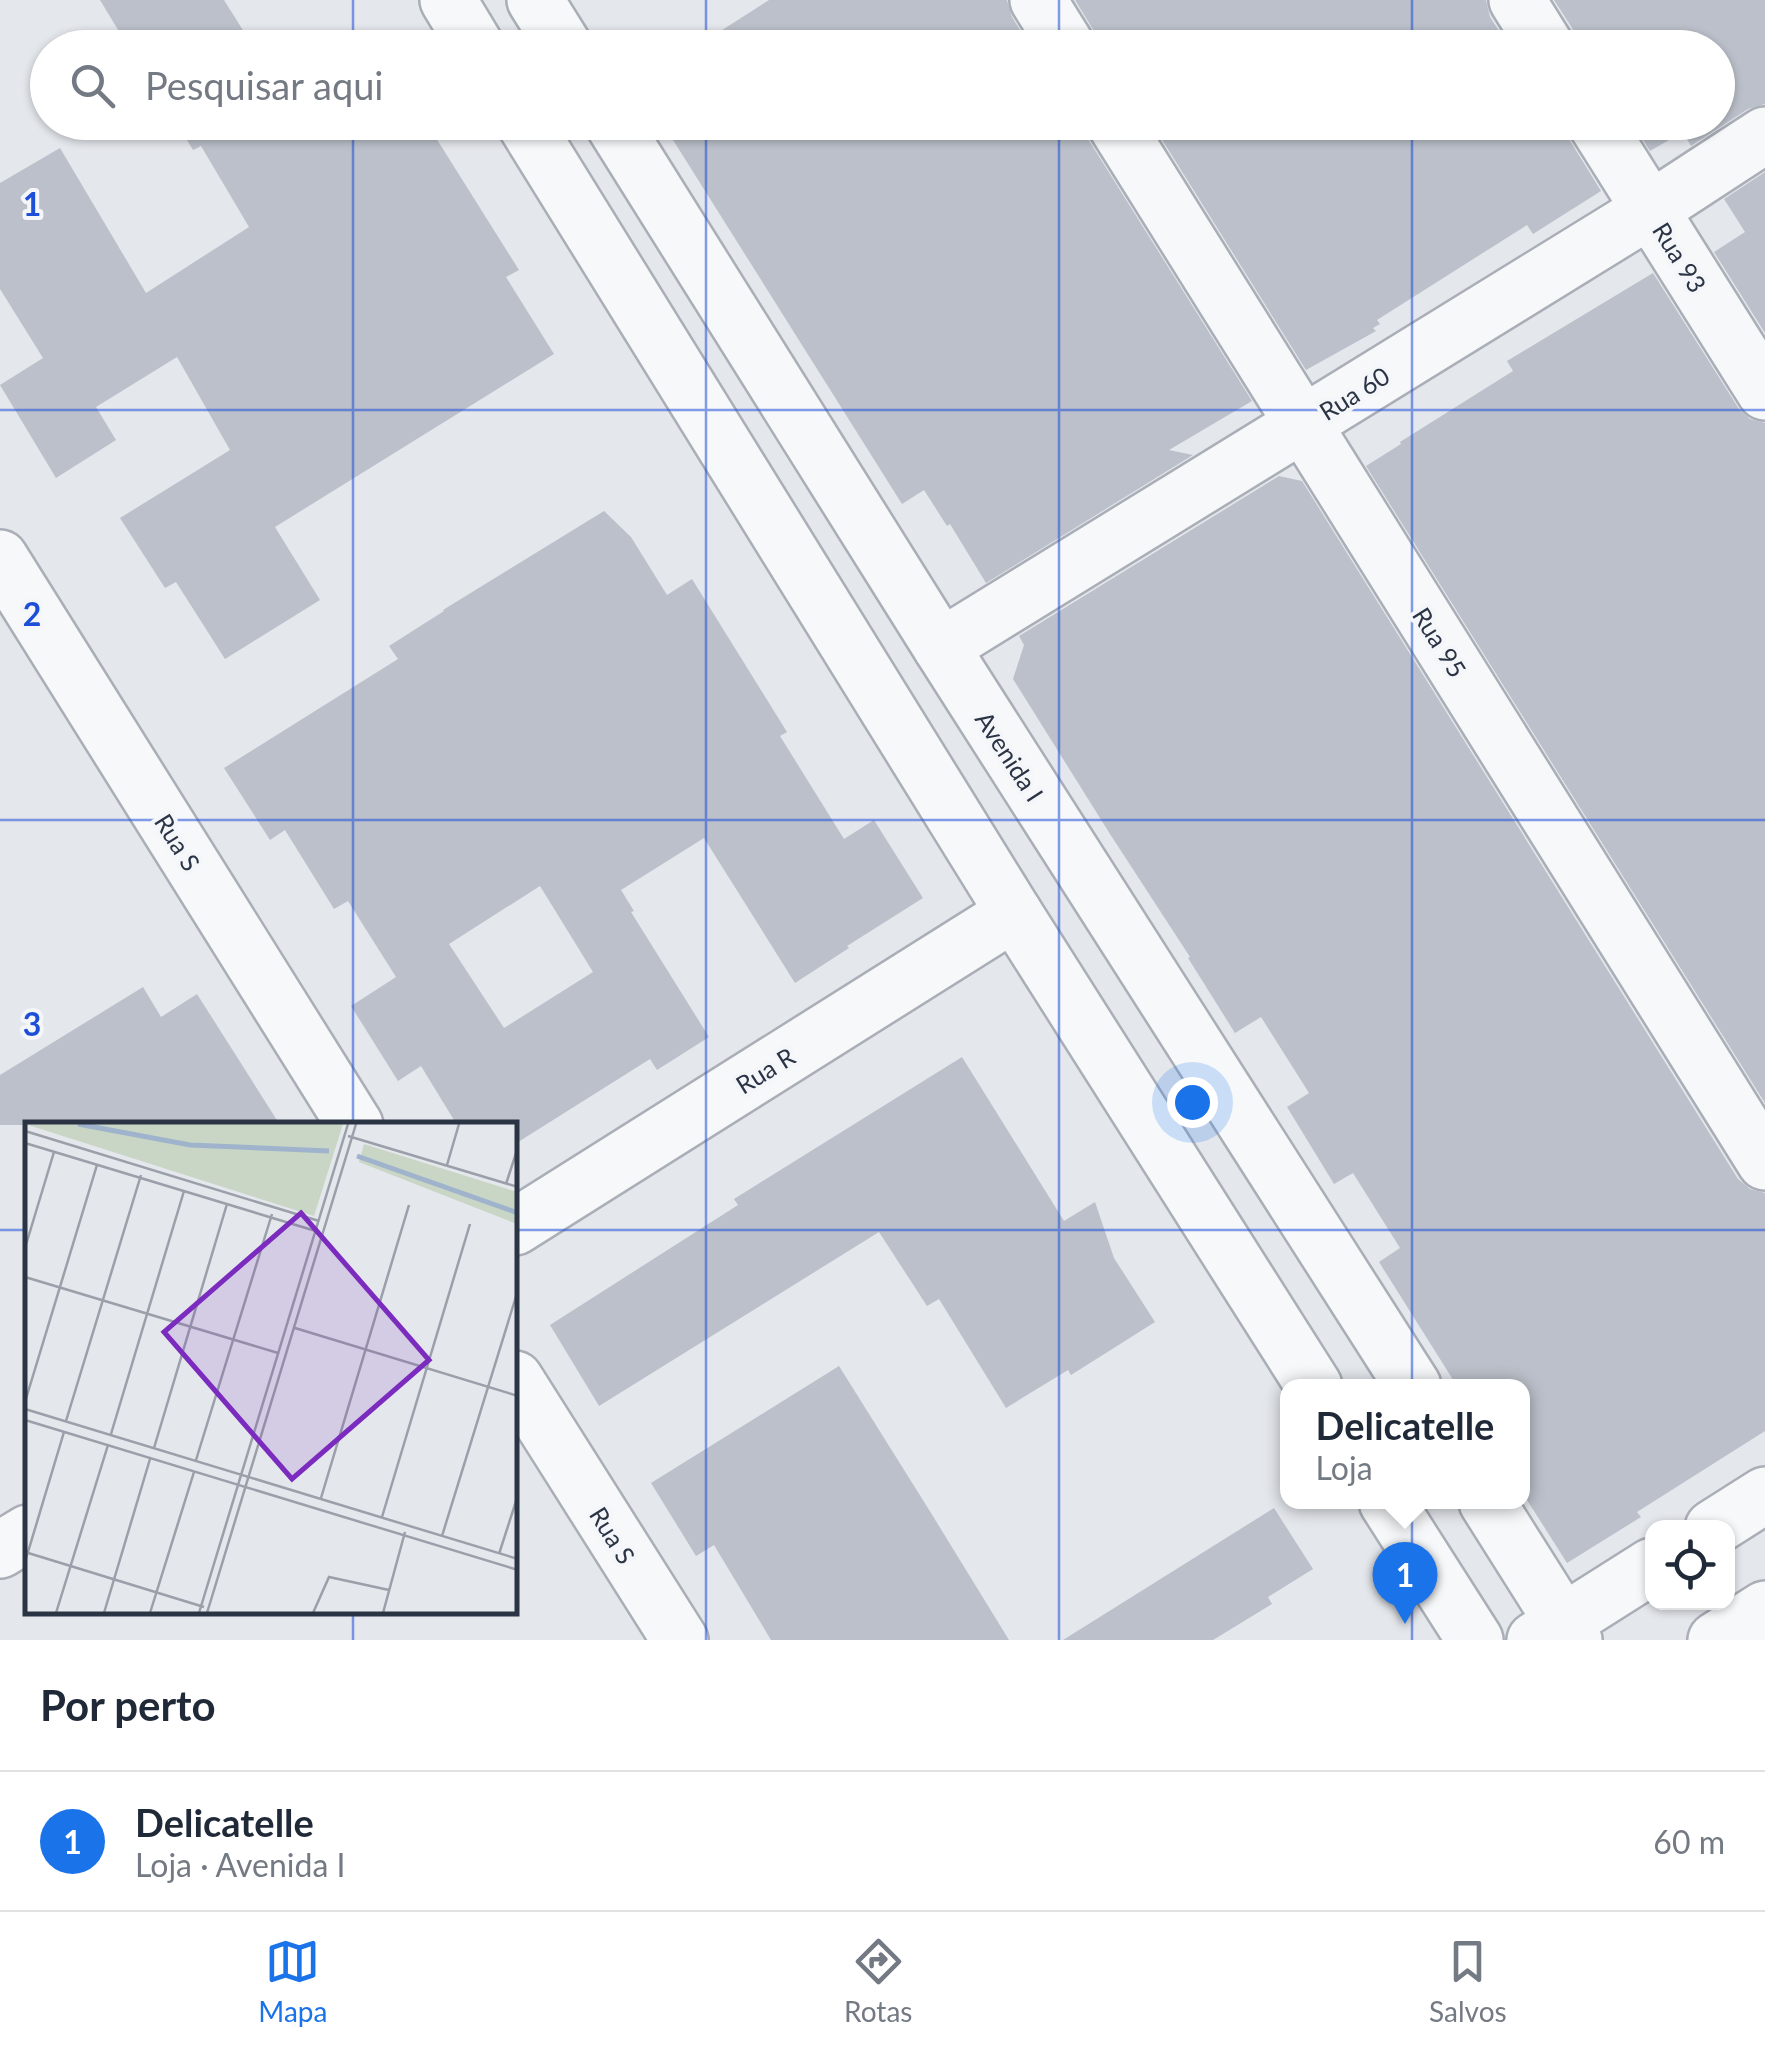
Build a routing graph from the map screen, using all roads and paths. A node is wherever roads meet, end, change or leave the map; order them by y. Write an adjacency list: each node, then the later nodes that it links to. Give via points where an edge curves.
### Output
1 (448, 0): 5 (street)
2 (535, 0): 6 (street)
3 (1038, 0): 7 (street)
4 (1517, 0): 8 (street)
5 (467, 30)
6 (554, 30)
7 (1057, 30)
8 (1536, 30)
9 (1765, 135): 14 (street, Rua 60)
10 (535, 140): 19 (street)
11 (623, 140): 18 (street, Avenida I)
12 (1125, 140): 16 (street, Rua 95)
13 (1606, 140): 14 (street, Rua 93)
14 (1650, 210): 15 (street, Rua 93); 16 (street, Rua 60)
15 (1765, 392)
16 (1303, 424): 18 (street, Rua 60); 21 (street, Rua 95)
17 (0, 558): 20 (street, Rua S)
18 (941, 647): 24 (street, Avenida I)
19 (1014, 913): 22 (street, Rua R); 23 (street)
20 (353, 1122)
21 (1765, 1162)
22 (518, 1225)
23 (1310, 1379)
24 (1409, 1379)
25 (518, 1384): 35 (street, Rua S)
26 (1765, 1495): 29 (street)
27 (1391, 1509): 36 (street)
28 (1491, 1509): 34 (street)
29 (1726, 1520)
30 (25, 1534): 31 (street)
31 (0, 1550)
32 (1645, 1571): 34 (street)
33 (1765, 1609): 37 (street)
34 (1558, 1634)
35 (680, 1640)
36 (1474, 1640)
37 (1716, 1640)

